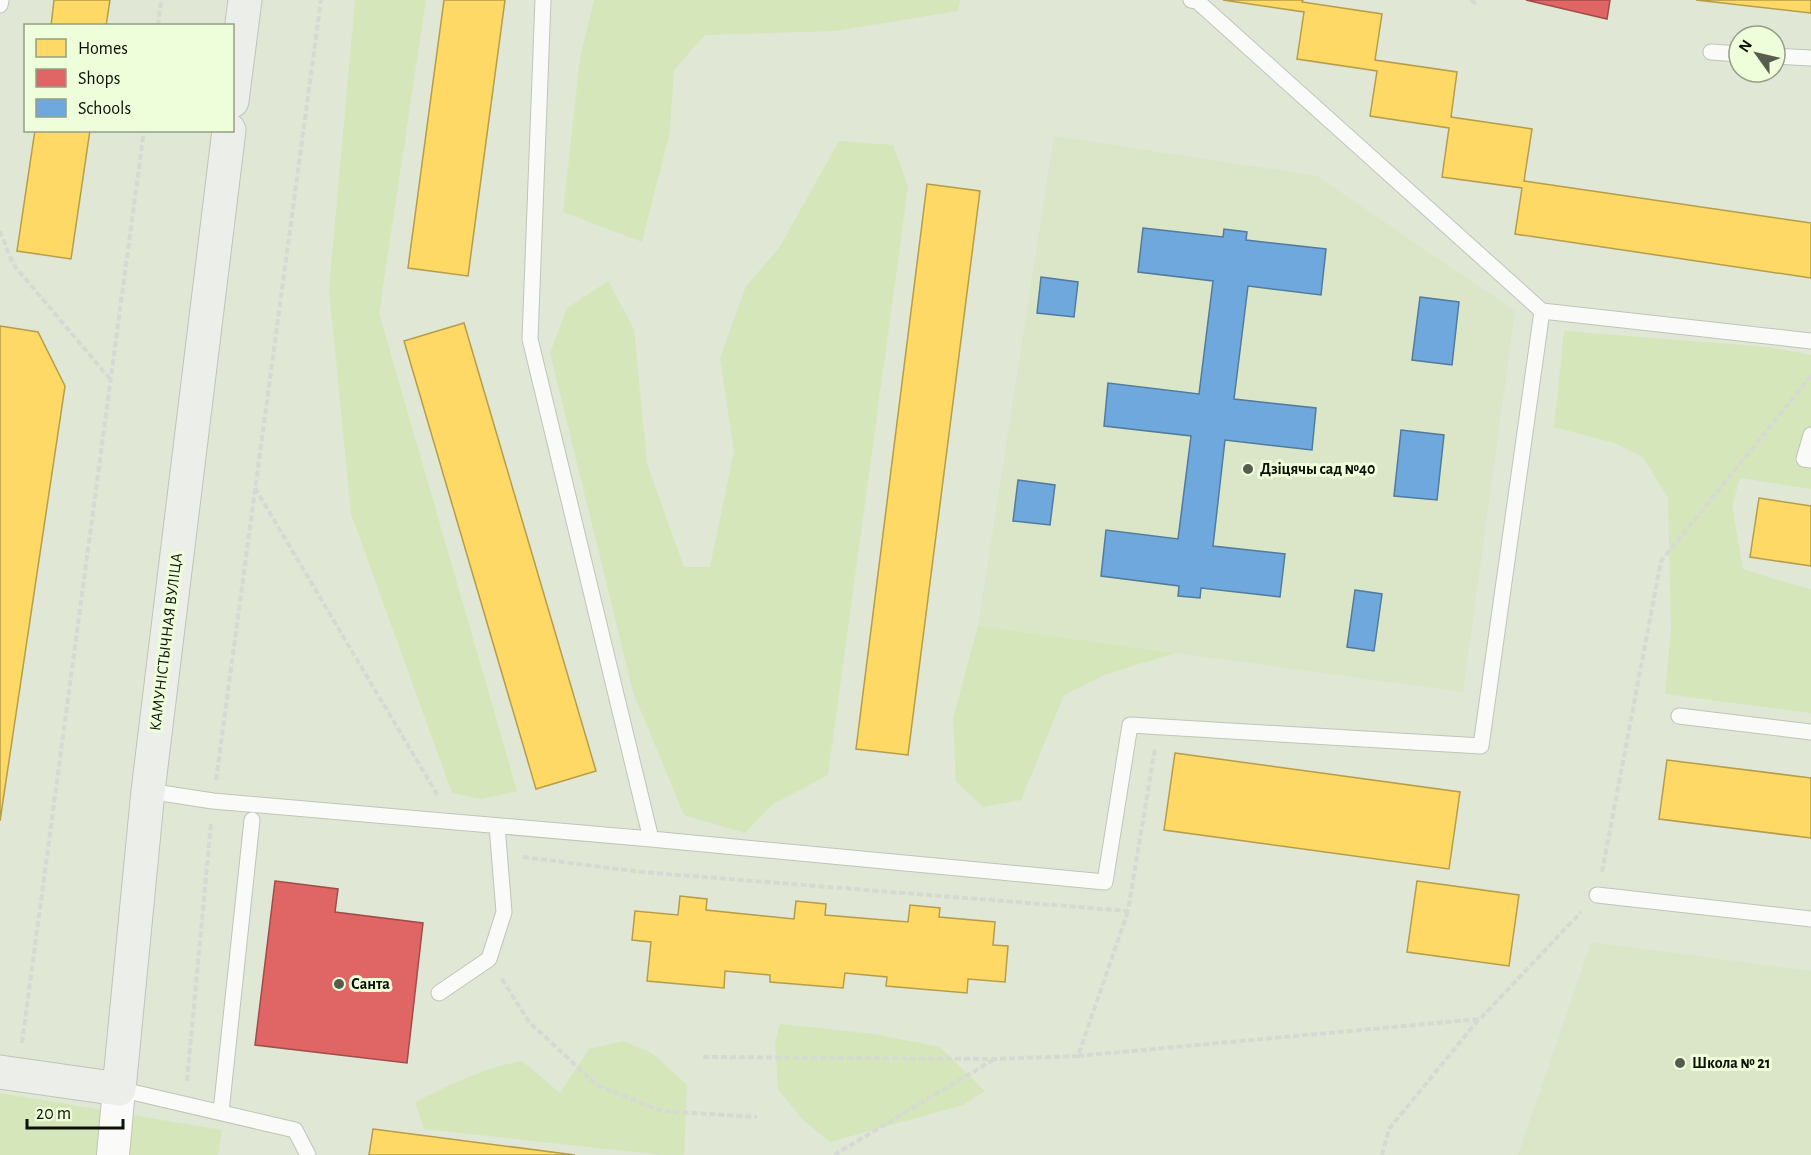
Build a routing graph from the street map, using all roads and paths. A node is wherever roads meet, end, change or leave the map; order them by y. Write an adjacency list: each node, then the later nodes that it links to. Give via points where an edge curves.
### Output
1 (1, 0): 9 (lane)
2 (161, 0): 10 (path)
3 (245, 0): 15 (street)
4 (321, 0): 25 (path)
5 (543, 0): 33 (lane, via 530,339)
6 (1191, 0): 19 (lane, via 1197,1)
7 (1471, 0): 8 (path, via 1476,4)
8 (1476, 0)
9 (0, 5)
10 (158, 24)
11 (1711, 52): 12 (lane)
12 (1727, 53)
13 (1787, 57): 14 (lane)
14 (1811, 58)
15 (234, 85)
16 (144, 132): 22 (path)
17 (229, 132): 28 (street, КАМУНІСТЫЧНАЯ ВУЛІЦА)
18 (0, 231): 22 (path, via 13,264)
19 (1542, 311): 20 (lane); 33 (lane, via 1481,746 1130,725 1106,882)
20 (1811, 341)
21 (1811, 376): 34 (path, via 1661,561)
22 (110, 380): 43 (path, via 23,1033)
23 (1811, 435): 24 (lane, via 1804,459)
24 (1811, 460)
25 (255, 488): 29 (path); 31 (path)
26 (1679, 716): 27 (lane)
27 (1811, 732)
28 (147, 791): 29 (lane); 44 (street, КАМУНІСТЫЧНАЯ ВУЛІЦА)
29 (213, 801): 31 (lane); 45 (path)
30 (252, 820): 46 (lane)
31 (453, 822): 32 (lane)
32 (497, 826): 33 (lane); 37 (lane, via 504,912)
33 (651, 839)
34 (1597, 895): 36 (lane); 39 (path)
35 (1128, 911): 40 (path)
36 (1811, 919)
37 (489, 959): 38 (lane); 47 (path, via 529,1022 598,1086 662,1111)
38 (439, 993)
39 (1480, 1019): 40 (path); 51 (path, via 1389,1129)
40 (1078, 1056): 42 (path)
41 (703, 1057): 42 (path)
42 (994, 1059): 50 (path)
43 (9, 1074): 44 (street)
44 (119, 1089): 45 (lane); 48 (street, КАМУНІСТЫЧНАЯ ВУЛІЦА)
45 (185, 1103): 46 (lane)
46 (221, 1112): 49 (lane, via 295,1130)
47 (757, 1117)
48 (113, 1155)
49 (308, 1155)
50 (834, 1155)
51 (1382, 1155)

